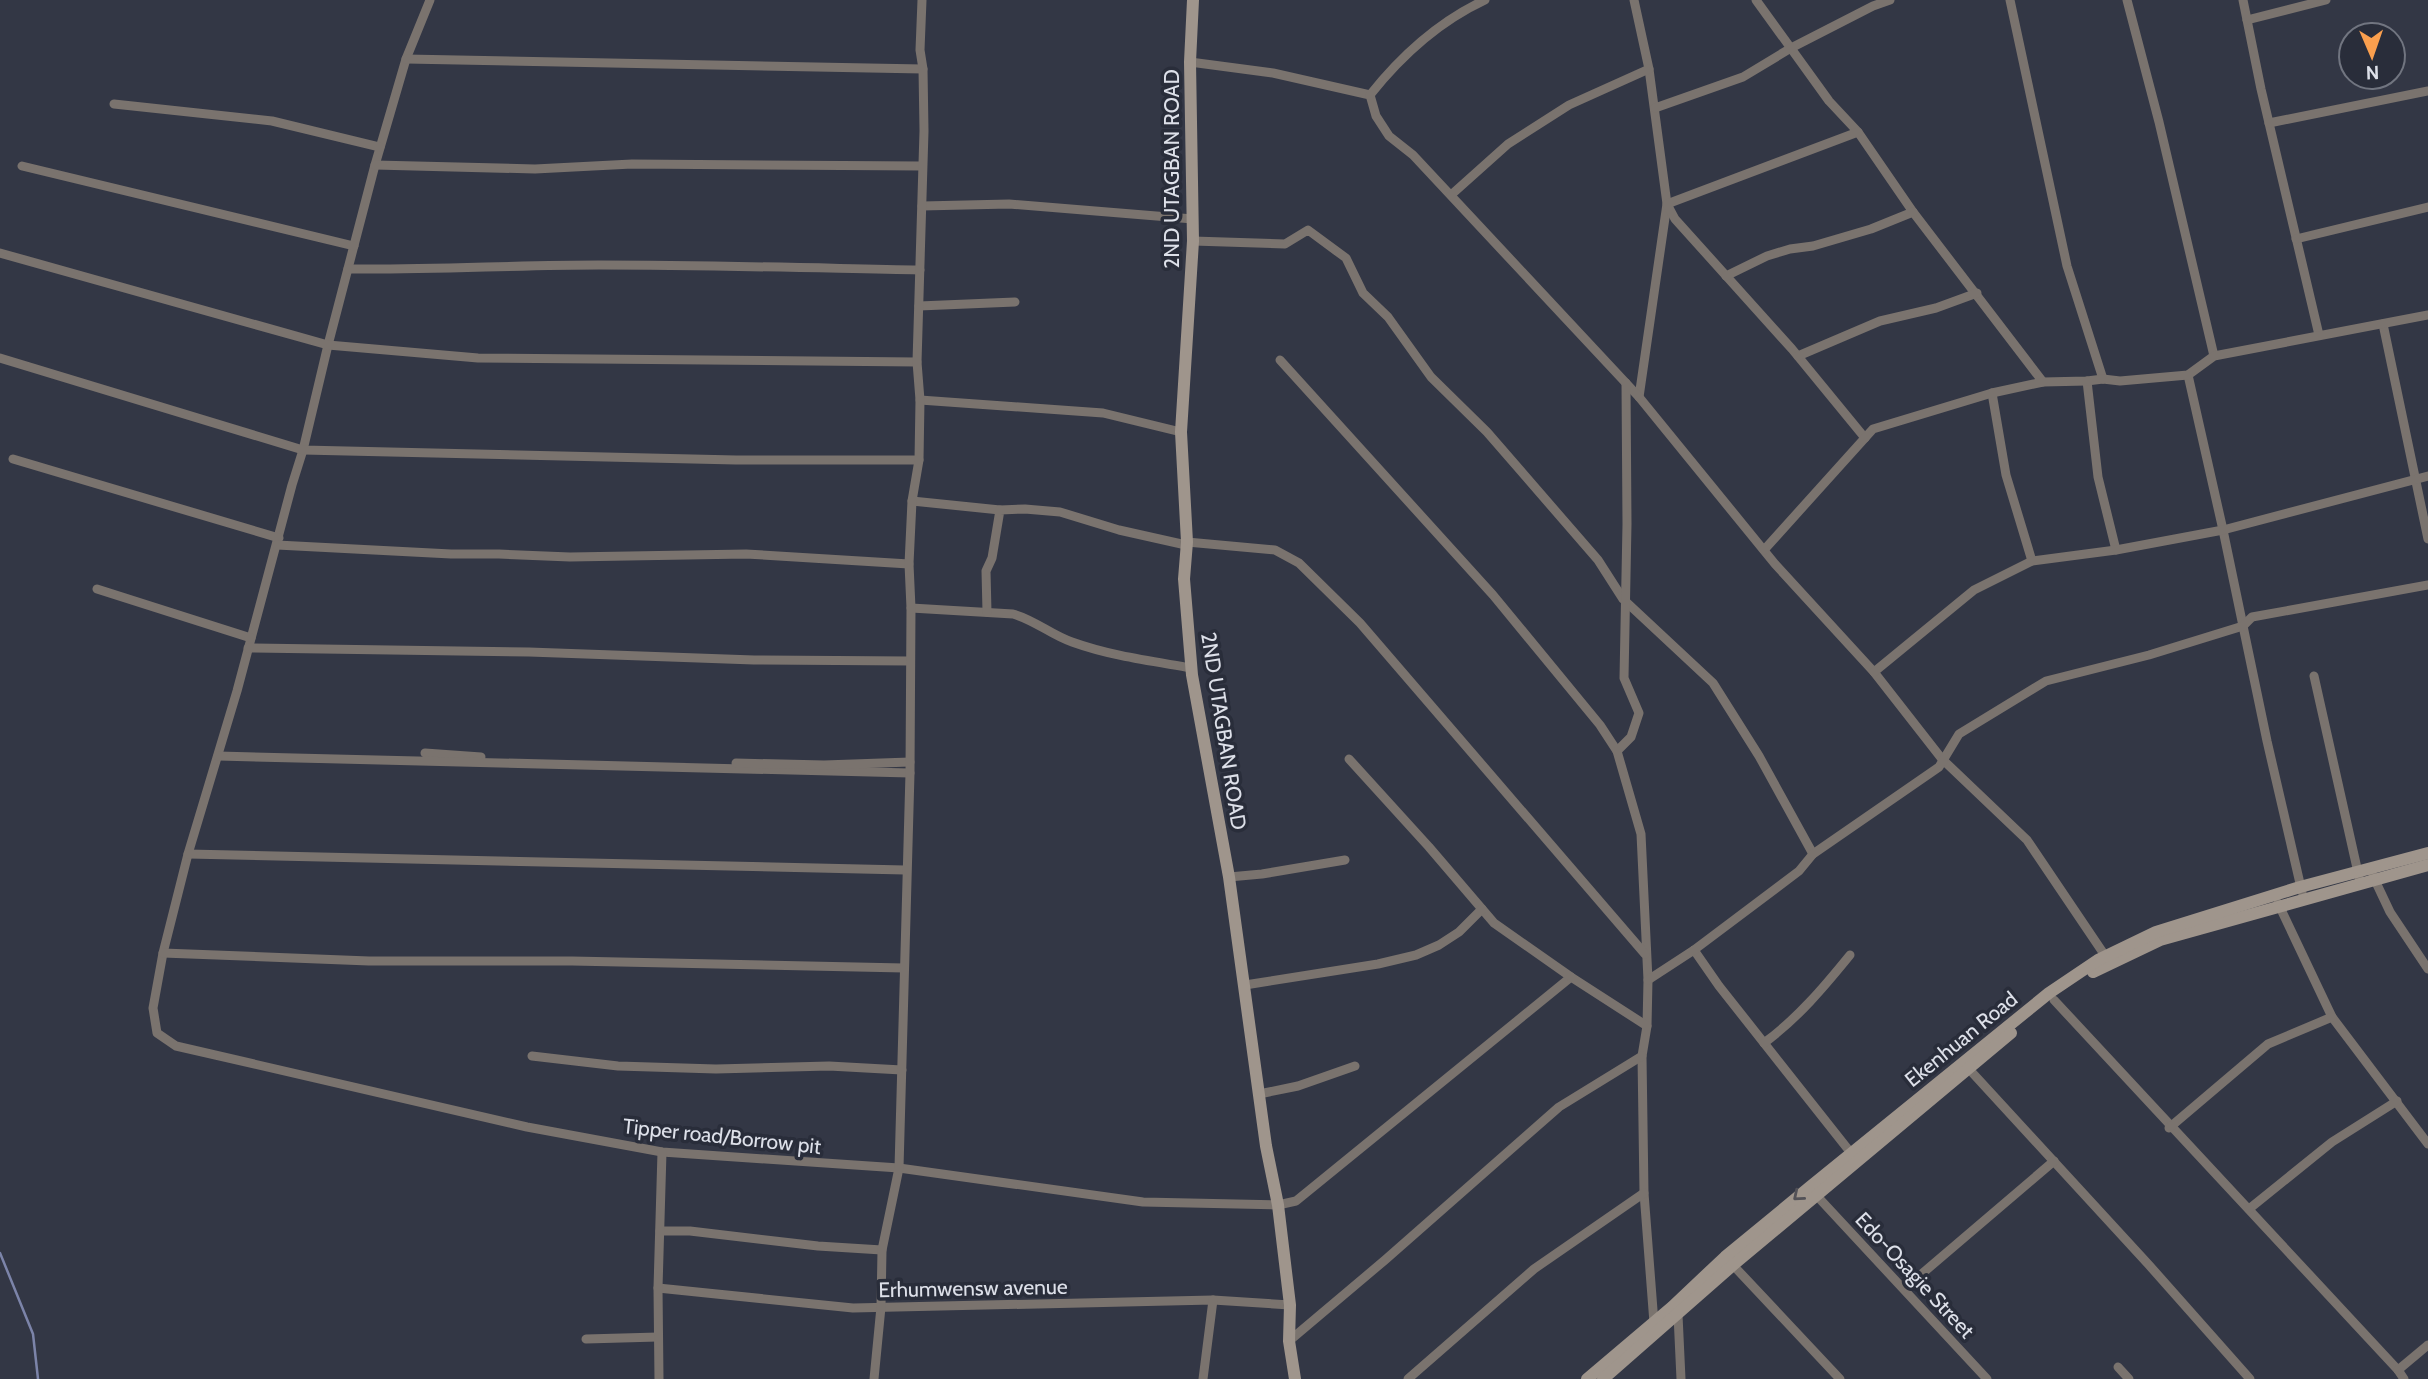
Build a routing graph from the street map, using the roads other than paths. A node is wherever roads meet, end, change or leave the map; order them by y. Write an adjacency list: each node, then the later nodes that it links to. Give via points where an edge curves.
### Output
1 (430, 0): 14 (street)
2 (922, 0): 16 (street)
3 (1192, 0): 15 (main road, 2ND UTAGBAN ROAD)
4 (1485, 0): 19 (street, via 1460,12 1394,65)
5 (1634, 0): 17 (street)
6 (1756, 0): 13 (street)
7 (1890, 0): 13 (street)
8 (2010, 0): 54 (street, via 2067,266)
9 (2127, 0): 49 (street)
10 (2243, 0): 12 (street)
11 (2326, 0): 12 (street)
12 (2247, 20): 22 (street)
13 (1791, 48): 21 (street, via 1743,77); 23 (street)
14 (406, 59): 16 (street); 24 (street)
15 (1191, 62): 19 (street, via 1273,73); 33 (main road, 2ND UTAGBAN ROAD)
16 (923, 69): 27 (street)
17 (1650, 69): 21 (street); 28 (street, via 1538,124)
18 (2428, 91): 22 (street)
19 (1370, 95): 28 (street, via 1376,116 1389,135)
20 (114, 104): 24 (street, via 272,121)
21 (1655, 108): 29 (street)
22 (2269, 123): 34 (street)
23 (1858, 132): 29 (street); 32 (street)
24 (380, 147): 25 (street)
25 (375, 165): 27 (street, via 535,169 632,164); 36 (street)
26 (22, 166): 36 (street)
27 (922, 166): 30 (street)
28 (1451, 195): 57 (street)
29 (1667, 204): 40 (street); 59 (street)
30 (922, 206): 33 (street, via 1010,204); 39 (street)
31 (2428, 207): 34 (street)
32 (1913, 212): 40 (street, via 1848,236 1790,248); 41 (street)
33 (1193, 219): 35 (main road, 2ND UTAGBAN ROAD)
34 (2296, 239): 46 (street)
35 (1193, 242): 61 (main road, 2ND UTAGBAN ROAD); 80 (street, via 1285,244 1308,230 1346,258 1363,293 1388,317 1431,377 1487,432 1598,560)
36 (354, 246): 38 (street)
37 (0, 253): 47 (street)
38 (348, 269): 39 (street, via 600,265); 47 (street)
39 (920, 270): 43 (street)
40 (1726, 276): 48 (street)
41 (1977, 293): 48 (street, via 1936,309 1880,321); 55 (street)
42 (1015, 302): 43 (street)
43 (919, 306): 52 (street)
44 (2428, 315): 45 (street)
45 (2384, 324): 46 (street); 67 (street)
46 (2319, 335): 49 (street)
47 (328, 345): 52 (street, via 478,358); 63 (street)
48 (1798, 356): 62 (street)
49 (2214, 356): 53 (street)
50 (0, 358): 63 (street)
51 (1280, 360): 89 (street, via 1493,595)
52 (917, 362): 60 (street)
53 (2188, 374): 54 (street); 70 (street)
54 (2103, 379): 56 (street)
55 (2043, 382): 56 (street); 58 (street)
56 (2087, 382): 75 (street, via 2098,477)
57 (1626, 383): 59 (street); 80 (street)
58 (1992, 393): 62 (street, via 1873,429); 76 (street, via 2006,475)
59 (1639, 397): 74 (street)
60 (920, 400): 61 (street, via 1102,413); 65 (street)
61 (1181, 432): 73 (main road, 2ND UTAGBAN ROAD)
62 (1865, 438): 74 (street)
63 (303, 450): 65 (street); 72 (street)
64 (13, 459): 72 (street)
65 (919, 460): 68 (street)
66 (2428, 476): 67 (street)
67 (2414, 479): 70 (street); 71 (street)
68 (912, 501): 69 (street); 77 (street)
69 (1000, 510): 73 (street, via 1060,512); 82 (street, via 986,571)
70 (2223, 530): 75 (street); 83 (street)
71 (2428, 539)
72 (278, 542): 77 (street, via 451,554 570,558 746,554); 84 (street)
73 (1186, 543): 86 (main road, 2ND UTAGBAN ROAD); 110 (street, via 1275,550 1299,563 1360,623)
74 (1763, 550): 87 (street)
75 (2116, 550): 76 (street)
76 (2032, 561): 87 (street, via 1975,590)
77 (909, 564): 81 (street)
78 (2428, 584): 83 (street, via 2252,617)
79 (97, 589): 84 (street)
80 (1623, 599): 89 (street, via 1623,678 1639,713 1631,737); 98 (street, via 1713,683)
81 (912, 608): 82 (street); 85 (street)
82 (987, 612): 86 (street, via 1028,618 1070,642 1112,654)
83 (2243, 626): 93 (street, via 2046,681 1959,734); 105 (street)
84 (250, 643): 85 (street); 91 (street)
85 (910, 661): 94 (street)
86 (1191, 668): 104 (main road, 2ND UTAGBAN ROAD)
87 (1874, 672): 93 (street)
88 (2314, 676): 103 (street)
89 (1618, 751): 110 (street, via 1641,834)
90 (425, 753): 94 (street, via 635,763)
91 (218, 756): 95 (street); 96 (street)
92 (1349, 759): 107 (street)
93 (1942, 759): 98 (street, via 1939,767); 112 (street, via 2027,840)
94 (910, 762): 95 (street)
95 (910, 774): 102 (street)
96 (188, 853): 102 (street); 109 (street)
97 (2428, 853): 103 (main road, Ekenhuan Road)
98 (1813, 854): 108 (street, via 1798,871)
99 (422, 859): 102 (street)
100 (1345, 860): 104 (street)
101 (2428, 865): 103 (main road, Ekenhuan Road)
102 (905, 870): 113 (street)
103 (2365, 875): 105 (main road, Ekenhuan Road); 114 (street)
104 (1229, 877): 117 (main road, 2ND UTAGBAN ROAD)
105 (2302, 893): 106 (main road, Ekenhuan Road)
106 (2276, 901): 112 (main road, Ekenhuan Road, via 2156,932); 119 (street)
107 (1482, 909): 115 (street, via 1494,923); 117 (street, via 1459,932 1416,955)
108 (1694, 950): 116 (street); 121 (street)
109 (163, 953): 113 (street, via 369,961); 131 (street, Tipper road/Borrow pit, via 153,1008 157,1033 176,1045 527,1127)
110 (1646, 954): 116 (street)
111 (1850, 955): 121 (street, via 1785,1028)
112 (2107, 959): 118 (main road, Ekenhuan Road); 132 (main road, Ekenhuan Road, via 2049,993)
113 (904, 968): 126 (street)
114 (2428, 969)
115 (1570, 977): 120 (street); 137 (street, via 1296,1201)
116 (1648, 980): 120 (street)
117 (1245, 985): 127 (main road, 2ND UTAGBAN ROAD)
118 (2054, 1000): 125 (main road, Ekenhuan Road); 138 (street)
119 (2332, 1017): 128 (street); 129 (street, via 2268,1044)
120 (1647, 1026): 123 (street)
121 (1764, 1043): 132 (street)
122 (532, 1056): 126 (street, via 618,1066)
123 (1642, 1056): 135 (street); 151 (street, via 1559,1107)
124 (1355, 1066): 127 (street)
125 (1968, 1068): 133 (street); 136 (main road, Ekenhuan Road)
126 (902, 1070): 134 (street)
127 (1259, 1094): 137 (main road, 2ND UTAGBAN ROAD)
128 (2398, 1101): 130 (street); 138 (street, via 2332,1142)
129 (2169, 1128)
130 (2428, 1144)
131 (662, 1152): 134 (street, Tipper road/Borrow pit); 139 (street)
132 (1851, 1153): 141 (main road, Ekenhuan Road, one-way to 141)
133 (2054, 1161): 143 (street); 166 (street)
134 (898, 1168): 137 (street, Tipper road/Borrow pit, via 1143,1202); 140 (street)
135 (1644, 1193): 148 (street); 159 (street, via 1534,1269)
136 (1817, 1196): 141 (main road, Ekenhuan Road); 143 (street, Edo-Osagie Street)
137 (1278, 1205): 145 (main road, 2ND UTAGBAN ROAD)
138 (2249, 1209): 154 (street)
139 (660, 1231): 140 (street); 142 (street)
140 (882, 1250): 146 (street)
141 (1729, 1261): 147 (main road, Ekenhuan Road); 148 (main road, Ekenhuan Road); 163 (street)
142 (658, 1288): 146 (street, Erhumwensw avenue, via 839,1307); 149 (street)
143 (1903, 1289): 164 (street, Edo-Osagie Street)
144 (1213, 1300): 145 (street, Erhumwensw avenue); 146 (street, Erhumwensw avenue); 157 (street)
145 (1290, 1305): 151 (main road, 2ND UTAGBAN ROAD)
146 (881, 1307): 156 (street)
147 (1678, 1315): 161 (main road, Ekenhuan Road); 162 (street)
148 (1654, 1323): 160 (main road, Ekenhuan Road)
149 (658, 1337): 150 (street); 155 (street)
150 (586, 1339)
151 (1289, 1340): 158 (main road, 2ND UTAGBAN ROAD)
152 (2428, 1345): 154 (street)
153 (2118, 1367): 165 (street)
154 (2398, 1370): 167 (street)
155 (659, 1379)
156 (874, 1379)
157 (1203, 1379)
158 (1295, 1379)
159 (1408, 1379)
160 (1587, 1379)
161 (1603, 1379)
162 (1681, 1379)
163 (1840, 1379)
164 (1987, 1379)
165 (2129, 1379)
166 (2250, 1379)
167 (2404, 1379)

